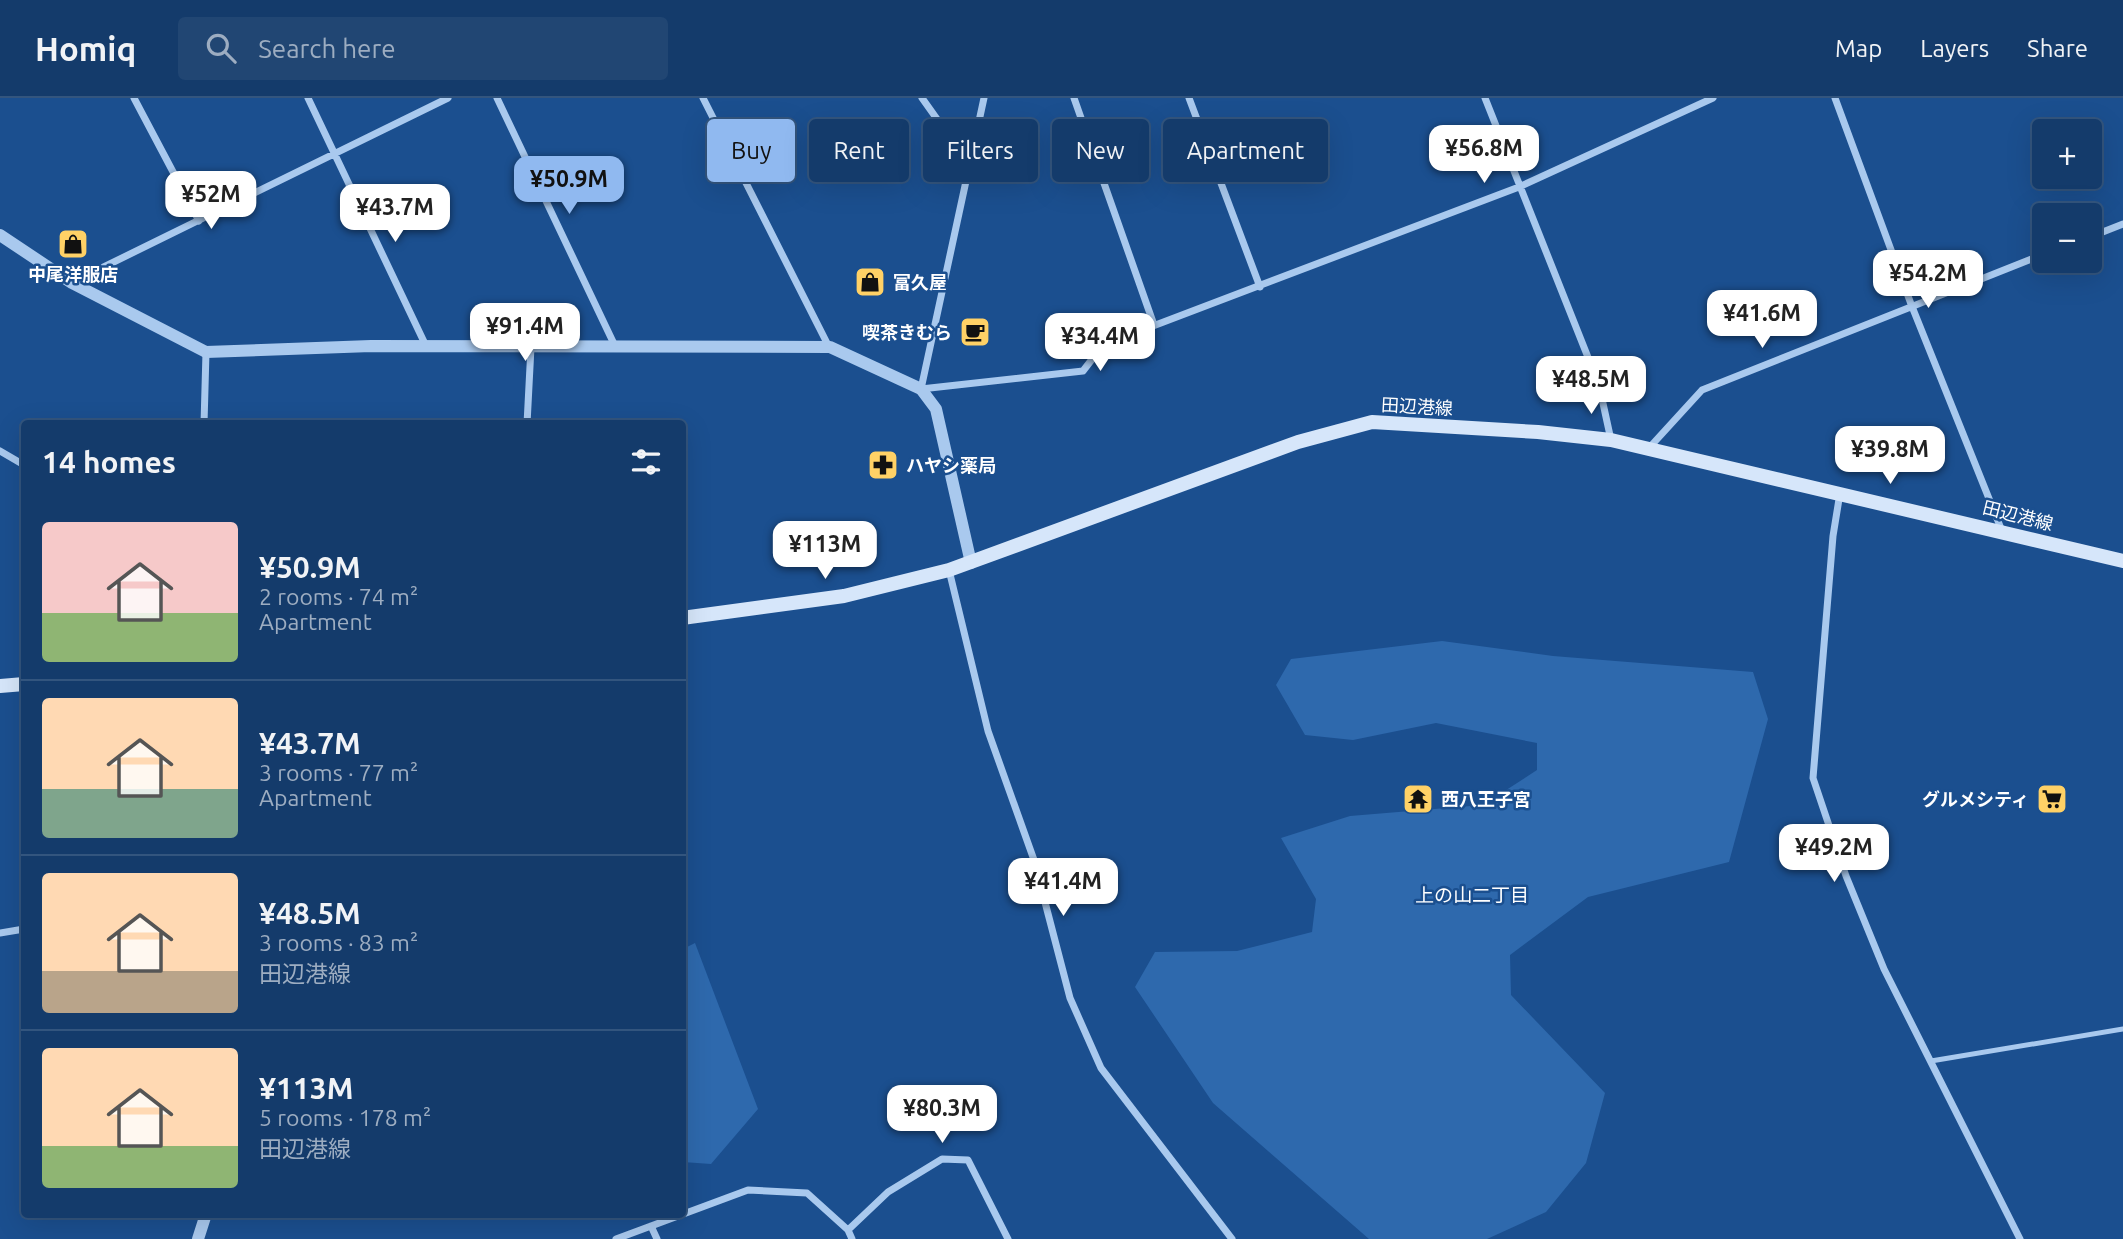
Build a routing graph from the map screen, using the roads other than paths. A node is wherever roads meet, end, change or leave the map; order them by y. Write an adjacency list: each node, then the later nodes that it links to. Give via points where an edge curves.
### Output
1 (134, 98): 18 (street)
2 (309, 98): 15 (street)
3 (448, 98): 15 (street)
4 (497, 98): 29 (street)
5 (703, 98): 30 (street)
6 (922, 98): 13 (street)
7 (984, 98): 14 (street)
8 (1074, 98): 26 (street)
9 (1189, 98): 24 (street)
10 (1485, 98): 17 (street)
11 (1713, 98): 17 (street)
12 (1835, 98): 25 (street)
13 (937, 119)
14 (979, 119)
15 (338, 154): 18 (street); 27 (street)
16 (965, 182): 32 (street)
17 (1518, 187): 24 (street); 35 (street, via 1599,385)
18 (199, 222): 23 (street)
19 (2123, 224): 20 (street)
20 (2102, 232)
21 (0, 235): 23 (street)
22 (2032, 259): 25 (street)
23 (72, 283): 31 (street)
24 (1260, 287): 26 (street)
25 (1911, 304): 36 (street, via 1702,390); 40 (street)
26 (1154, 325): 32 (street, via 1103,345 1083,371)
27 (426, 346): 28 (street); 31 (street)
28 (531, 346): 29 (street); 34 (street)
29 (615, 346): 30 (street)
30 (830, 347): 32 (street)
31 (206, 352): 33 (street)
32 (921, 389): 42 (street, via 936,409)
33 (204, 420)
34 (527, 420)
35 (1611, 440): 36 (main road, 田辺港線); 42 (main road, 田辺港線, via 1372,422 1298,442)
36 (1649, 448): 39 (main road, 田辺港線)
37 (0, 451): 38 (street)
38 (21, 463)
39 (1841, 492): 40 (main road, 田辺港線); 50 (street, via 1833,536 1813,778 1884,969)
40 (2002, 531): 41 (main road, 田辺港線)
41 (2123, 561)
42 (971, 563): 43 (main road, 田辺港線)
43 (949, 570): 44 (main road, 田辺港線, via 844,596); 61 (street, via 988,732 1034,860 1070,998 1101,1068)
44 (686, 617)
45 (21, 684): 46 (main road)
46 (0, 686)
47 (21, 930): 48 (street)
48 (0, 933)
49 (2123, 1029): 50 (lane)
50 (1931, 1061): 62 (street)
51 (686, 1213): 55 (street, via 748,1190 807,1193)
52 (205, 1218): 56 (street)
53 (673, 1218): 54 (street)
54 (651, 1226): 57 (street); 58 (street)
55 (848, 1230): 59 (street); 60 (street, via 888,1192 942,1159 968,1160)
56 (198, 1239)
57 (616, 1239)
58 (657, 1239)
59 (852, 1239)
60 (1008, 1239)
61 (1232, 1239)
62 (2020, 1239)

